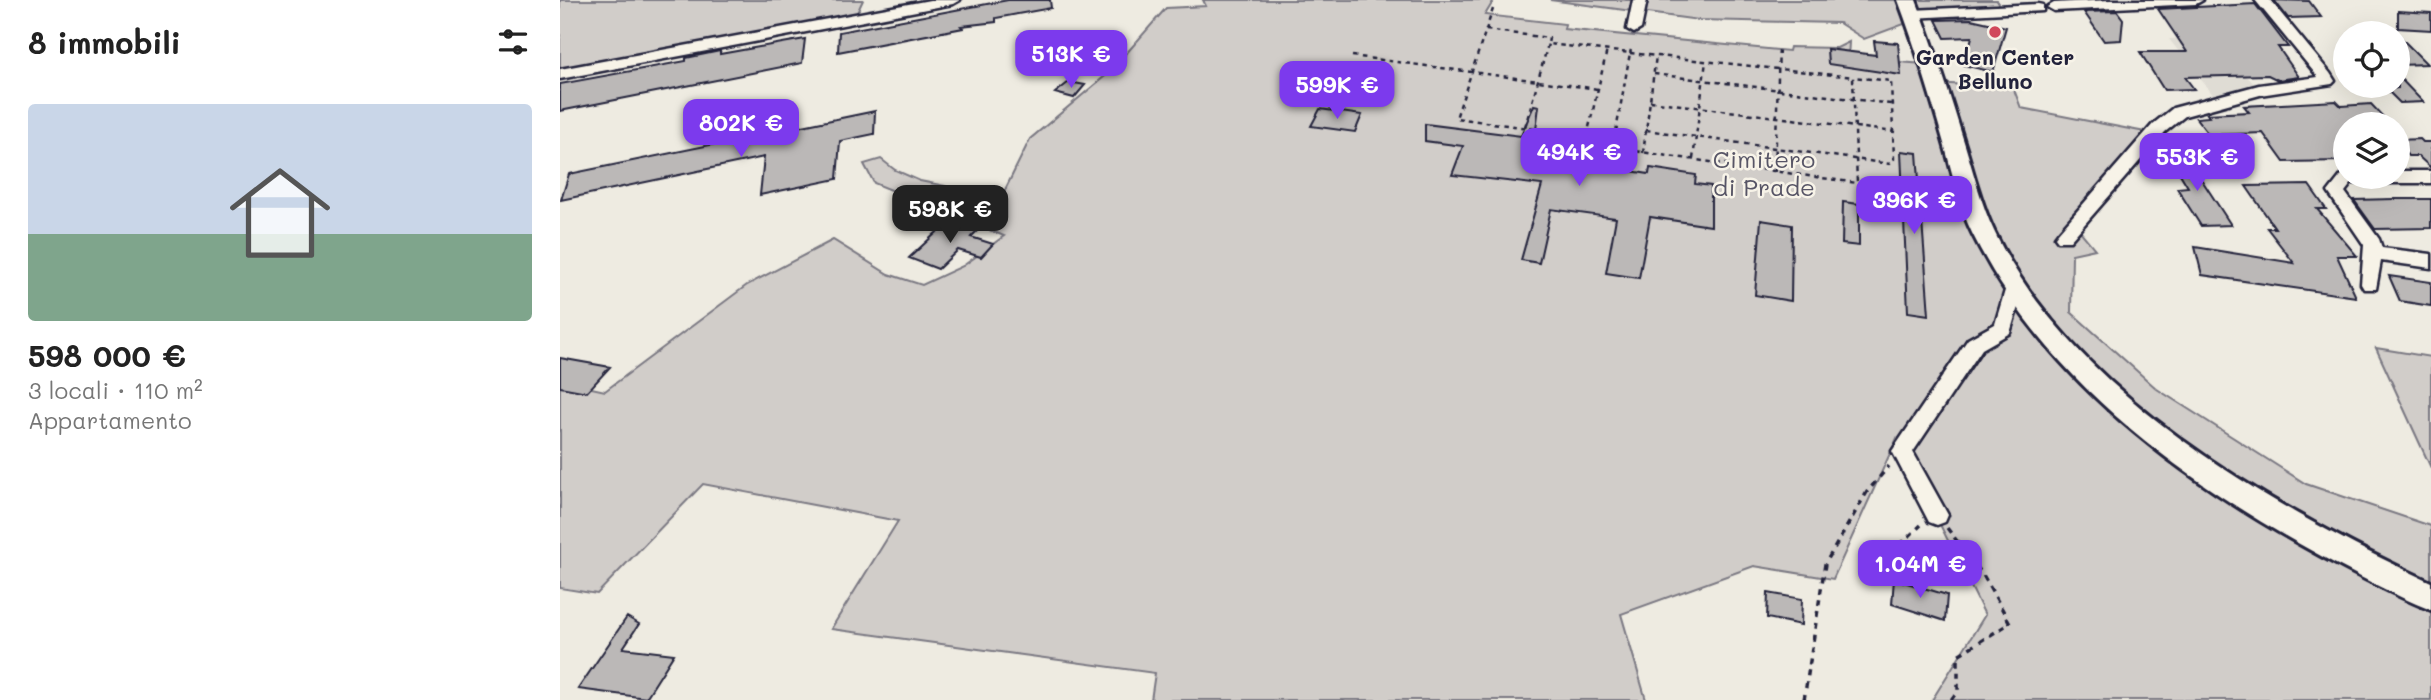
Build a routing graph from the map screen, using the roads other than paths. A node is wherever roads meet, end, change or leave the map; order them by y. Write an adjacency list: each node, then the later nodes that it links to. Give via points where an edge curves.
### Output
1 (953, 0): 9 (street)
2 (1640, 0): 8 (street)
3 (2196, 0): 6 (street)
4 (2262, 0): 11 (street, via 2327,81 2259,90 2179,112 2159,128)
5 (1909, 7): 7 (street); 15 (main road, via 1973,207)
6 (2054, 7)
7 (2038, 8)
8 (1634, 29)
9 (560, 74)
10 (2431, 177): 12 (street, via 2344,180 2336,195 2371,239)
11 (2064, 237)
12 (2373, 253): 13 (street); 14 (street)
13 (2431, 261)
14 (2370, 285)
15 (2015, 287): 16 (street, via 2003,328 1975,344 1902,451); 17 (main road, via 2090,376 2202,468 2318,540)
16 (1937, 514)
17 (2431, 596)

